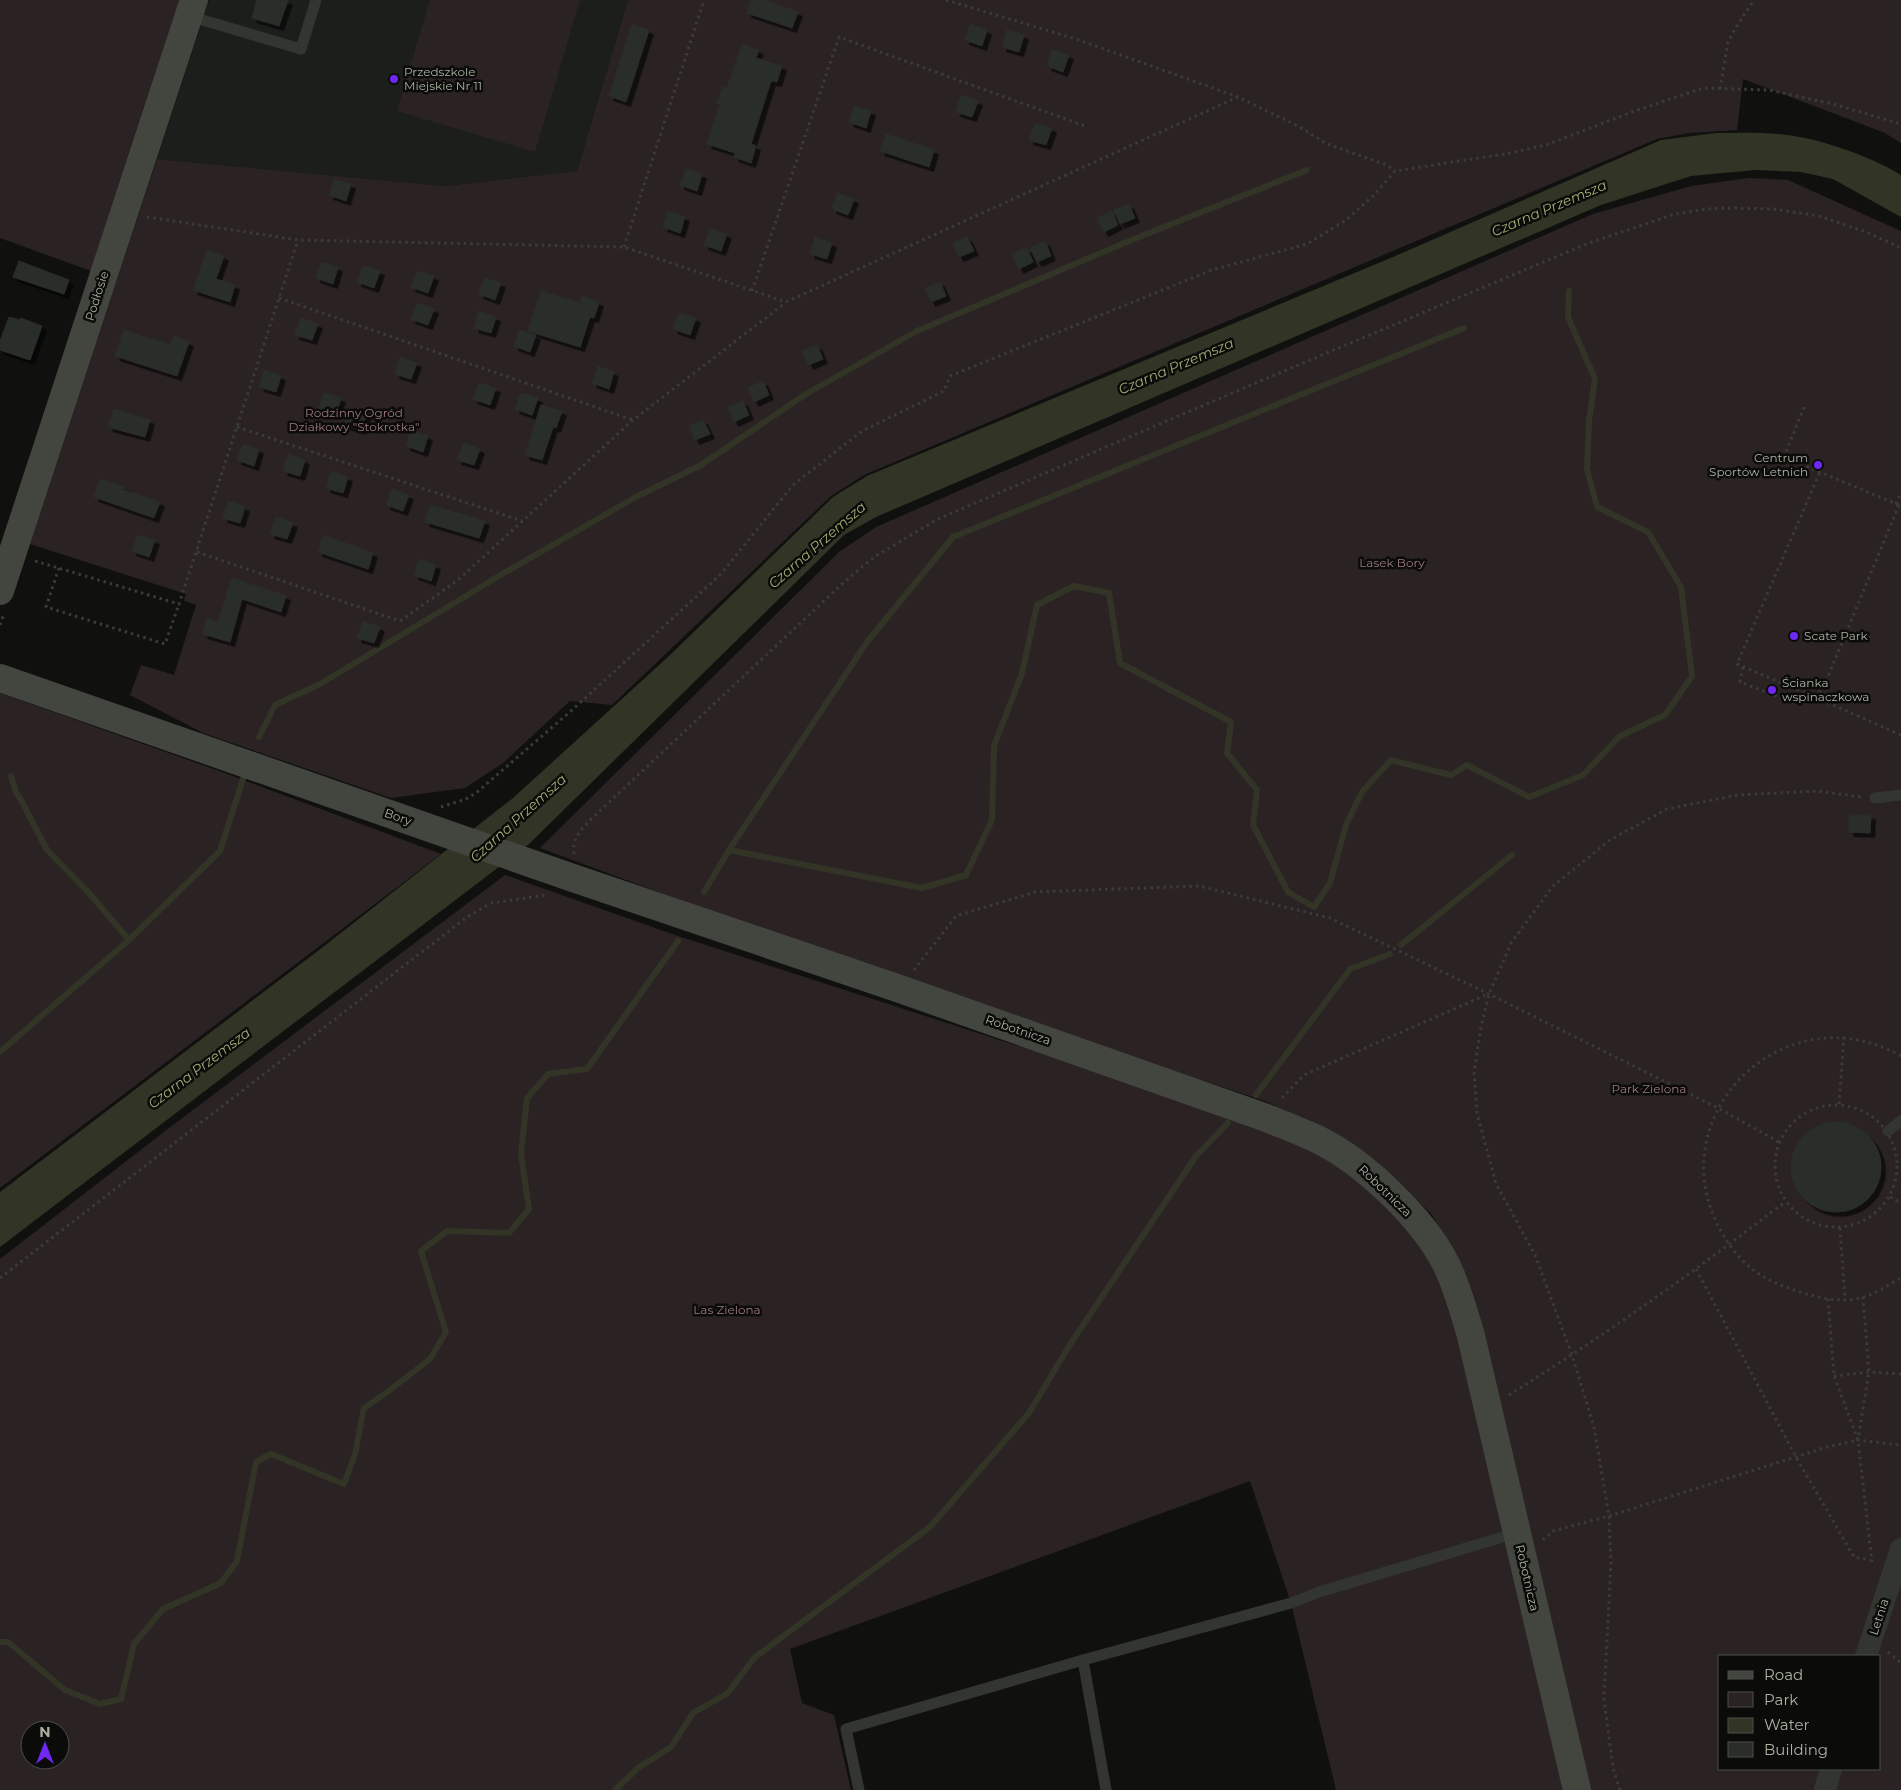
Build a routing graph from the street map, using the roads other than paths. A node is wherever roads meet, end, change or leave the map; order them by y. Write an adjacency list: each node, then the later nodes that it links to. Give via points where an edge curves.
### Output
1 (316, 0): 2 (lane, via 301,49)
2 (191, 8): 3 (street, Podłosie)
3 (0, 591)
4 (0, 678): 7 (street, Bory, via 383,812 575,869)
5 (1901, 795): 6 (lane)
6 (1875, 798)
7 (797, 954): 10 (street, Robotnicza, via 1264,1117 1318,1140 1358,1165 1382,1185 1424,1231 1446,1264 1471,1336)
8 (1901, 1121): 9 (lane)
9 (1888, 1131)
10 (1518, 1541): 13 (lane, via 1318,1592 1291,1603); 17 (street, Robotnicza)
11 (1901, 1549): 12 (street, Letnia)
12 (1866, 1655)
13 (1083, 1660): 15 (lane, via 846,1729); 16 (lane)
14 (1831, 1770): 18 (street)
15 (859, 1790)
16 (1106, 1790)
17 (1577, 1790)
18 (1825, 1790)

